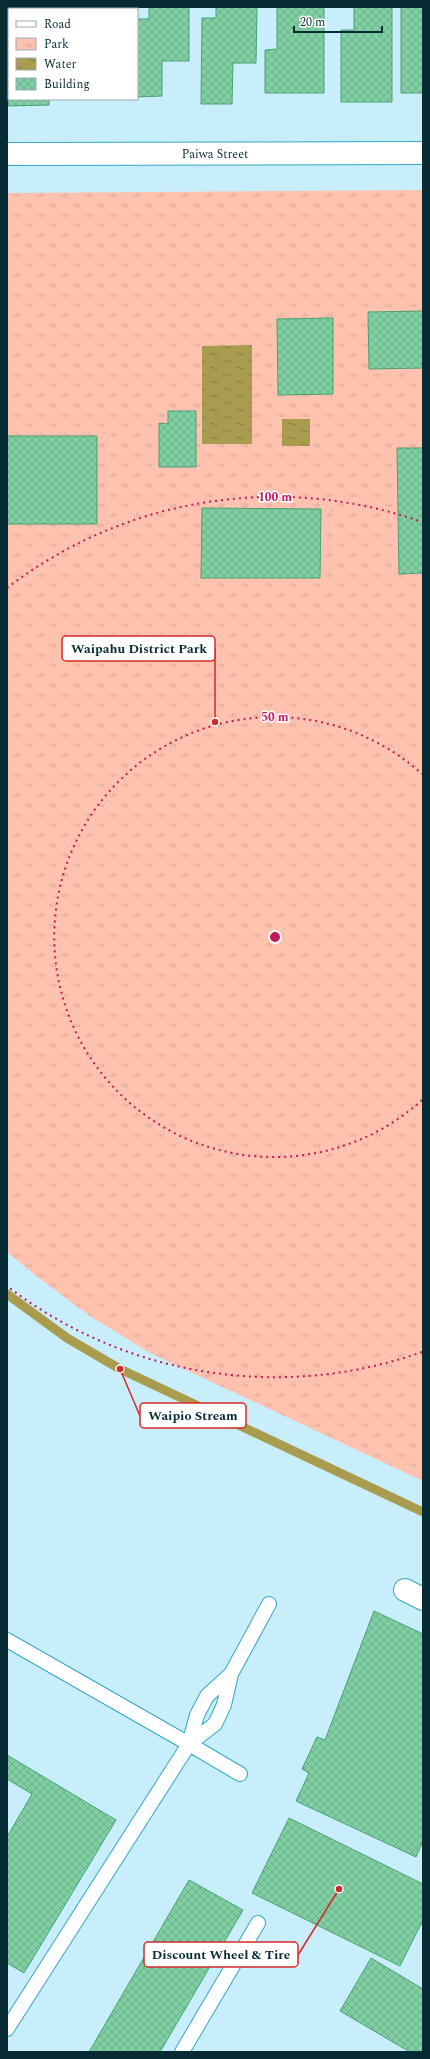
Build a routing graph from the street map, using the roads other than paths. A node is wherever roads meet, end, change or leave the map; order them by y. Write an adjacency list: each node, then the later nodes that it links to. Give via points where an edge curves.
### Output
1 (423, 153): 2 (street, Paiwa Street)
2 (7, 154)
3 (269, 1604): 5 (lane)
4 (7, 1640): 6 (lane)
5 (231, 1674): 6 (lane, via 208,1696 197,1715); 6 (lane, via 224,1705 214,1724)
6 (189, 1744): 7 (lane); 9 (lane)
7 (240, 1774)
8 (258, 1923): 10 (lane)
9 (7, 2029)
10 (182, 2052)

